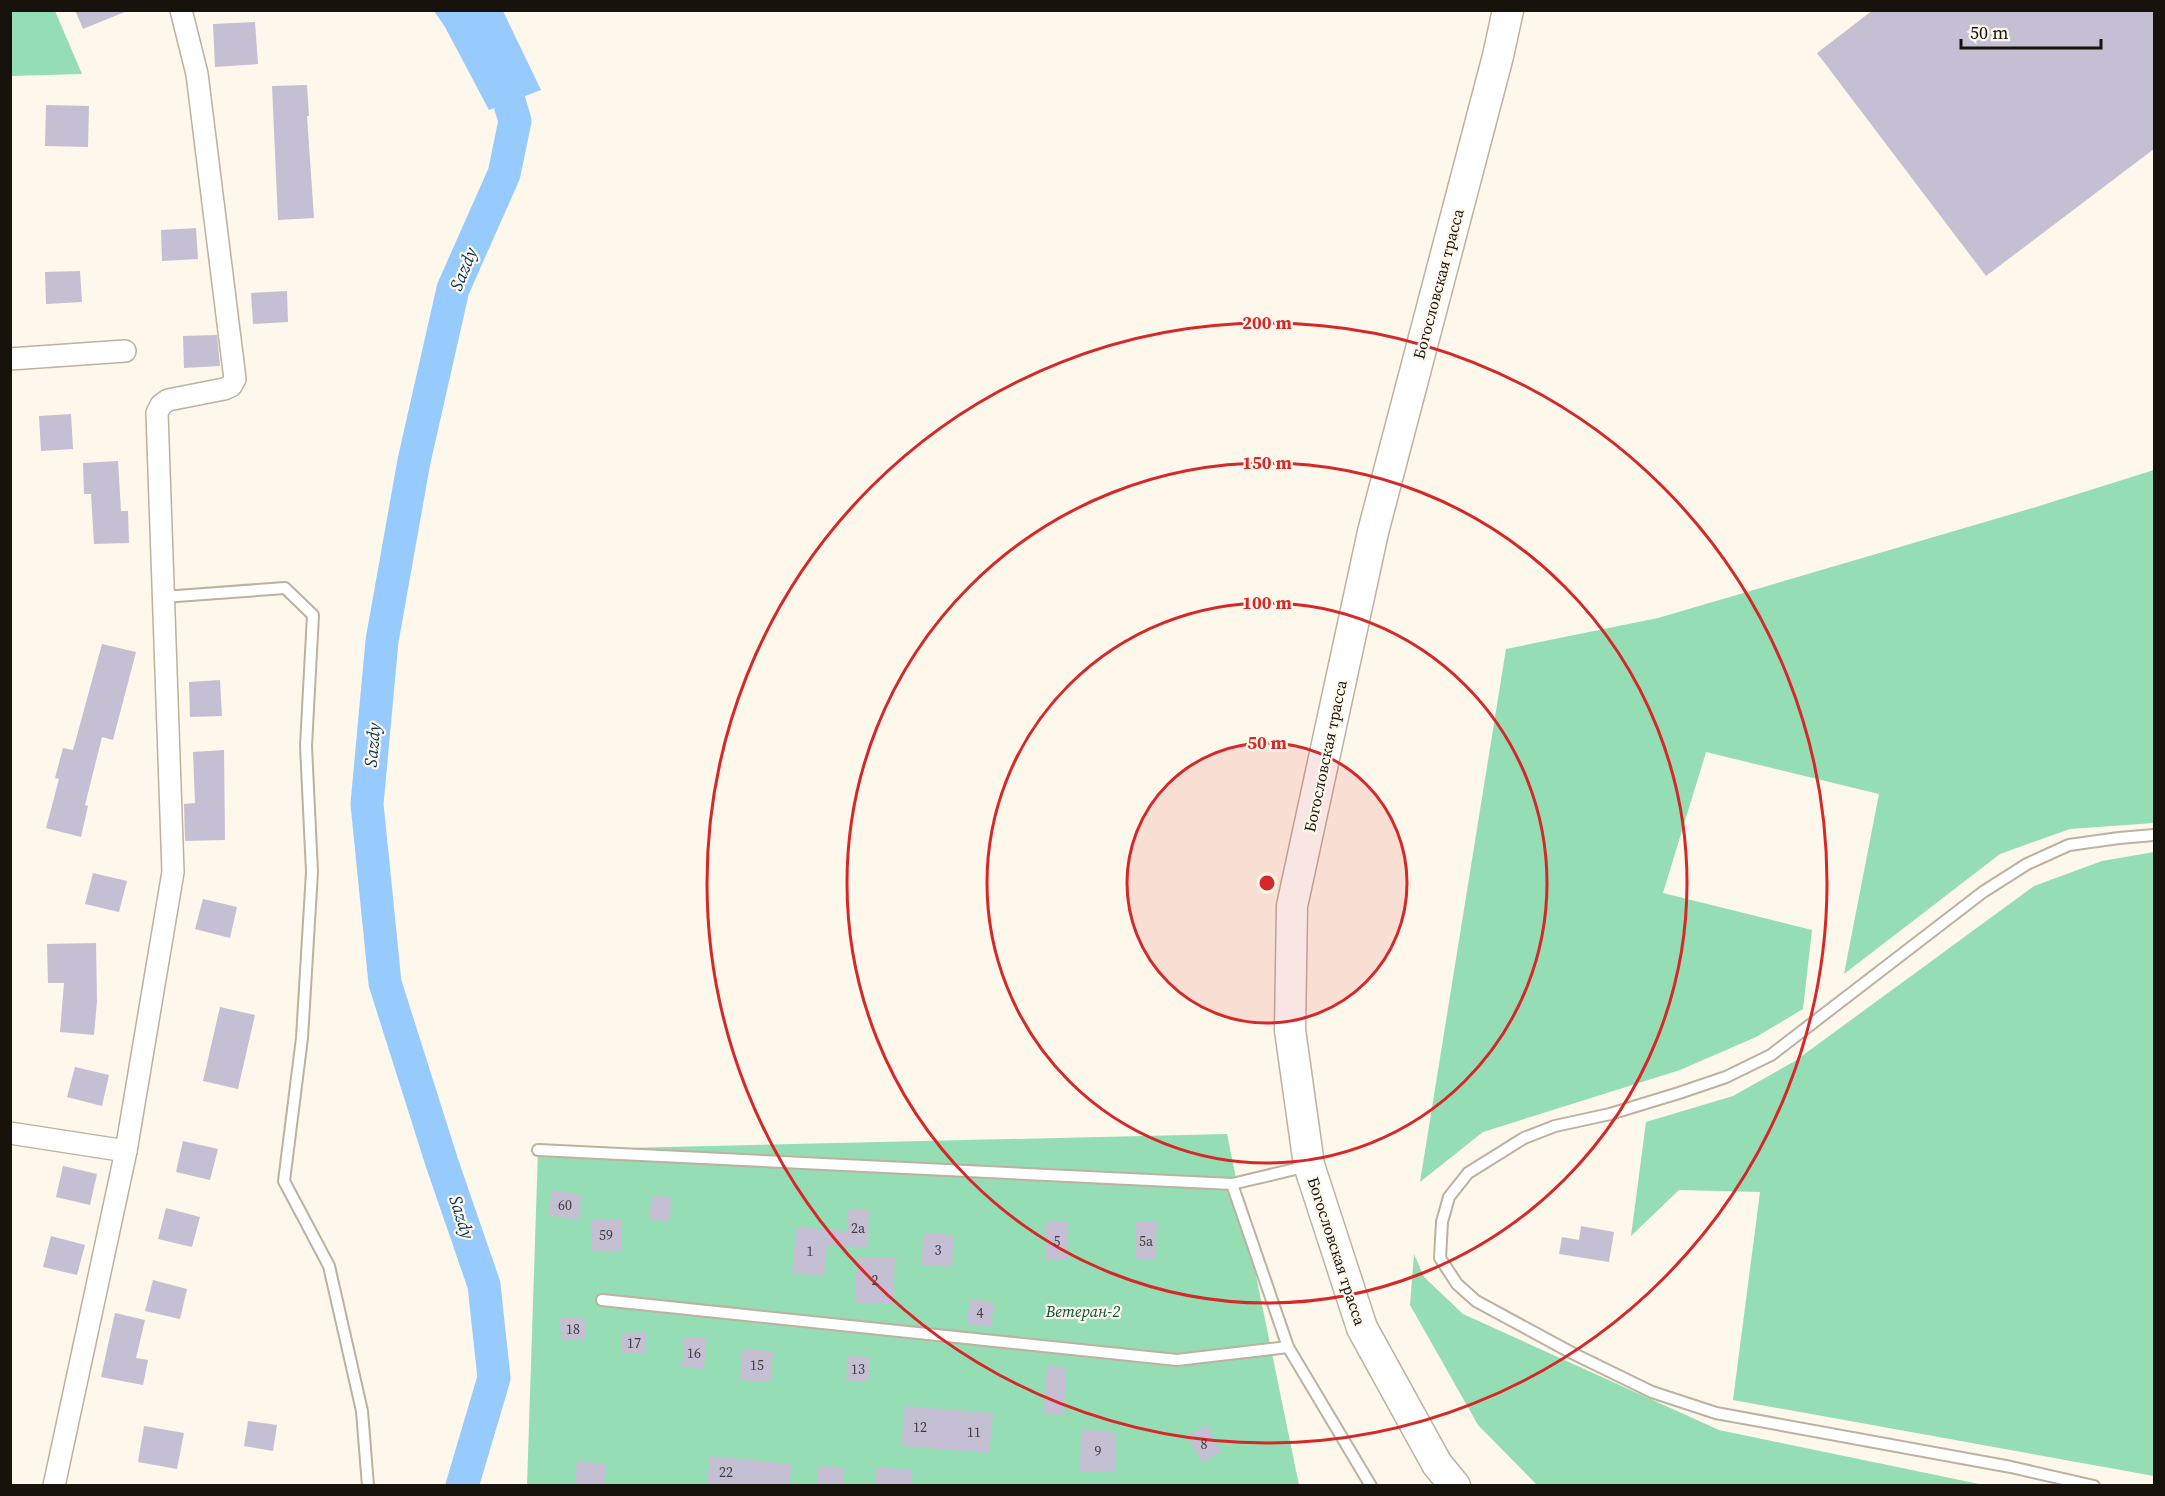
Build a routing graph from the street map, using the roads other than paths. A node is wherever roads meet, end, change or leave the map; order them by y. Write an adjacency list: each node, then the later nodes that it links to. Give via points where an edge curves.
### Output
1 (181, 10): 5 (street, via 197,74 235,379 224,389 168,400 158,413)
2 (1508, 10): 10 (main road, Богословская трасса, via 1373,532 1292,906 1290,1030)
3 (125, 351): 4 (street)
4 (10, 359)
5 (163, 597): 9 (street, via 173,872); 15 (lane, via 285,588 313,615 306,746 312,872 302,1038 284,1181 329,1266 362,1410)
6 (2154, 835): 18 (lane, via 2069,845 2027,864 1983,892 1771,1055 1726,1077 1524,1138 1468,1173 1449,1197 1442,1222 1440,1258 1457,1284 1476,1301 1652,1392 1716,1413)
7 (10, 1133): 9 (street)
8 (538, 1150): 11 (lane)
9 (126, 1151): 14 (street)
10 (1309, 1165): 11 (lane); 17 (main road, Богословская трасса, via 1362,1328 1437,1464)
11 (1232, 1184): 13 (lane)
12 (602, 1300): 13 (lane, via 1177,1360)
13 (1288, 1347): 16 (lane)
14 (54, 1485)
15 (368, 1485)
16 (1371, 1485)
17 (1455, 1485)
18 (2094, 1485)

